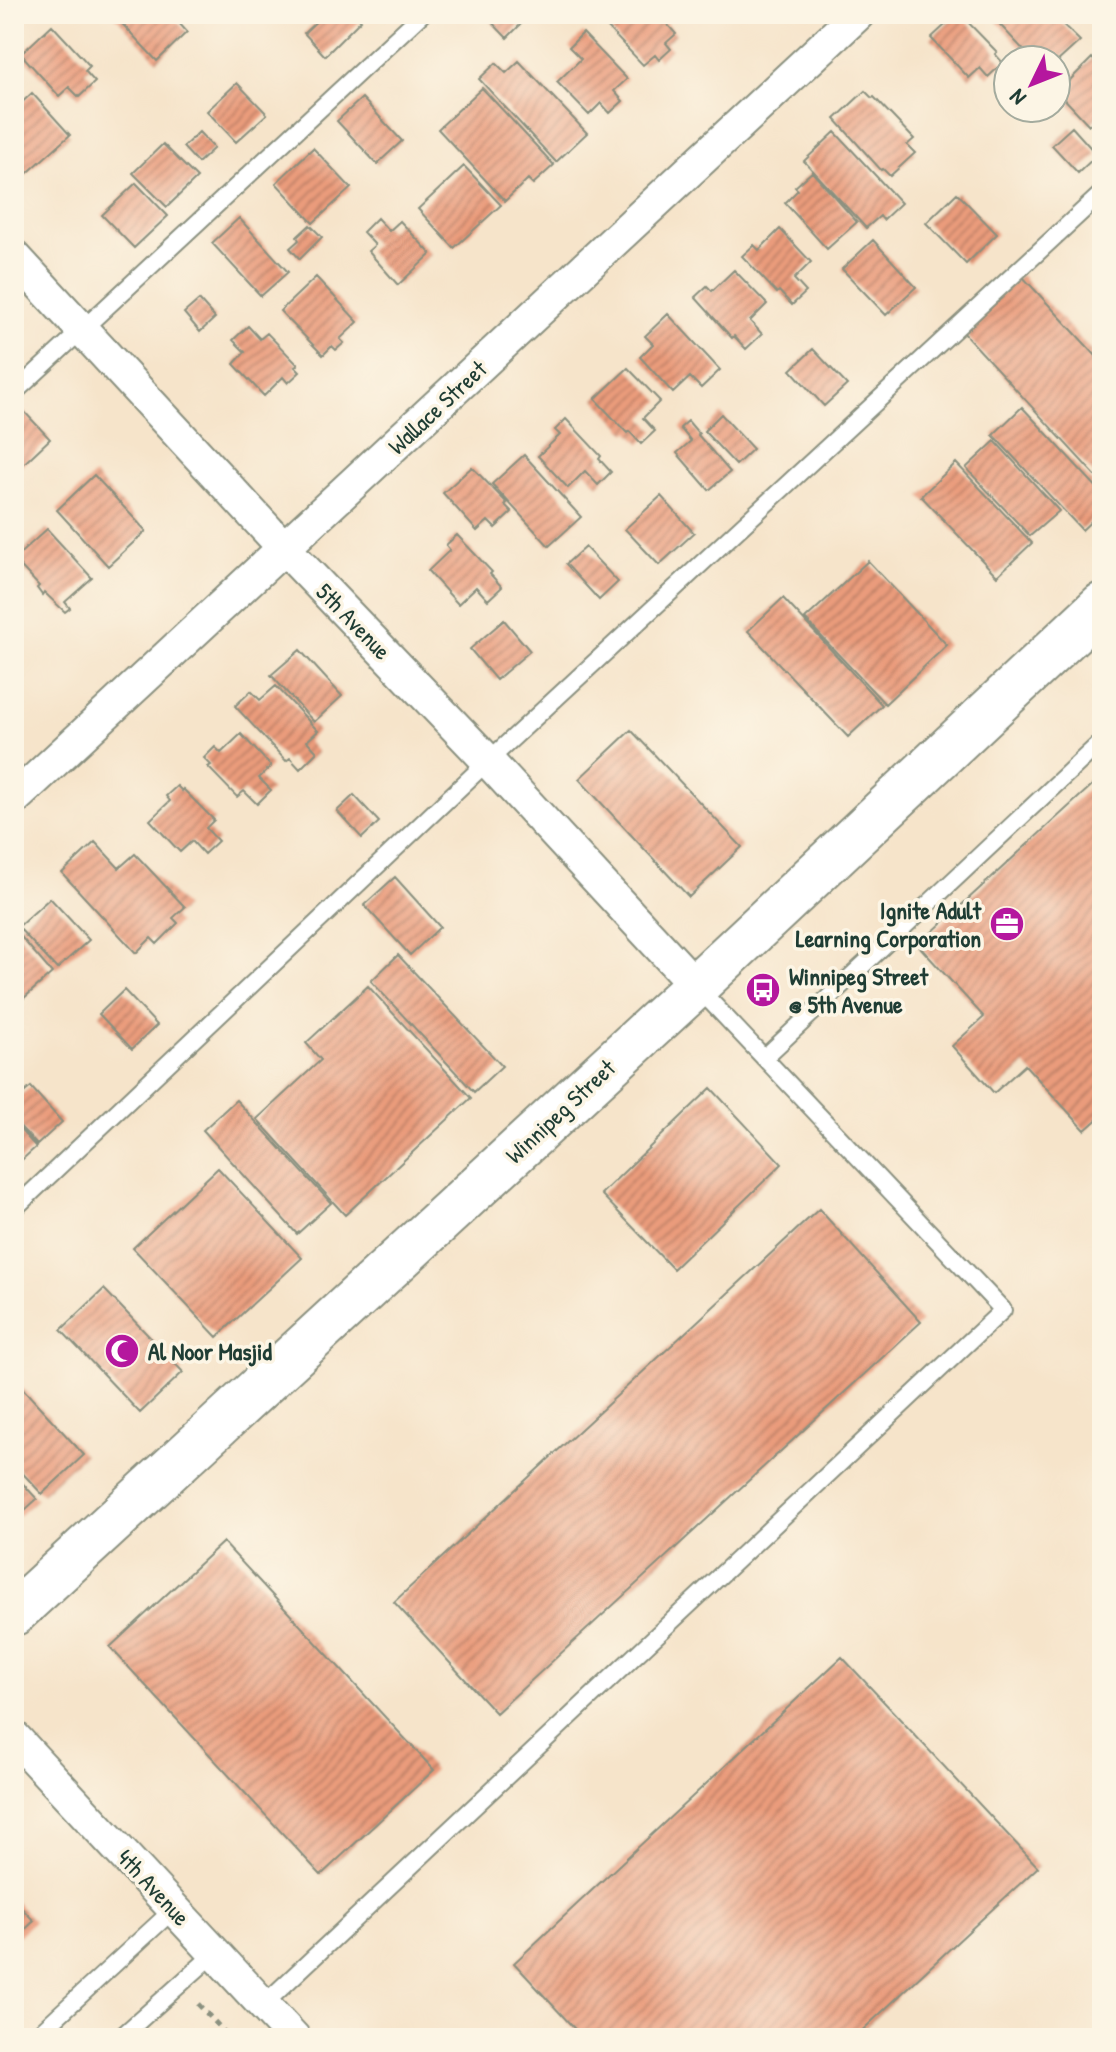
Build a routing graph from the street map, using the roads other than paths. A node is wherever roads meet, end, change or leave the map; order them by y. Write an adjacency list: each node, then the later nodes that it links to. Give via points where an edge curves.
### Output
1 (422, 14): 5 (lane)
2 (858, 14): 7 (street, Wallace Street)
3 (1102, 193): 10 (lane)
4 (14, 256): 5 (street, 5th Avenue)
5 (83, 330): 6 (lane); 7 (street, 5th Avenue)
6 (14, 393)
7 (285, 549): 10 (street, 5th Avenue); 11 (street, Wallace Street)
8 (1102, 605): 12 (main road, Winnipeg Street)
9 (1102, 741): 13 (lane)
10 (488, 761): 12 (street, 5th Avenue); 14 (lane)
11 (14, 799)
12 (696, 986): 13 (lane); 15 (main road, Winnipeg Street)
13 (764, 1058): 19 (lane, via 1003,1310)
14 (14, 1209)
15 (14, 1613)
16 (14, 1737): 17 (street, 4th Avenue)
17 (174, 1909): 18 (street, 4th Avenue); 20 (lane)
18 (215, 1953): 19 (street, 4th Avenue); 21 (lane)
19 (263, 2005): 22 (street, 4th Avenue)
20 (34, 2038)
21 (120, 2038)
22 (294, 2038)

